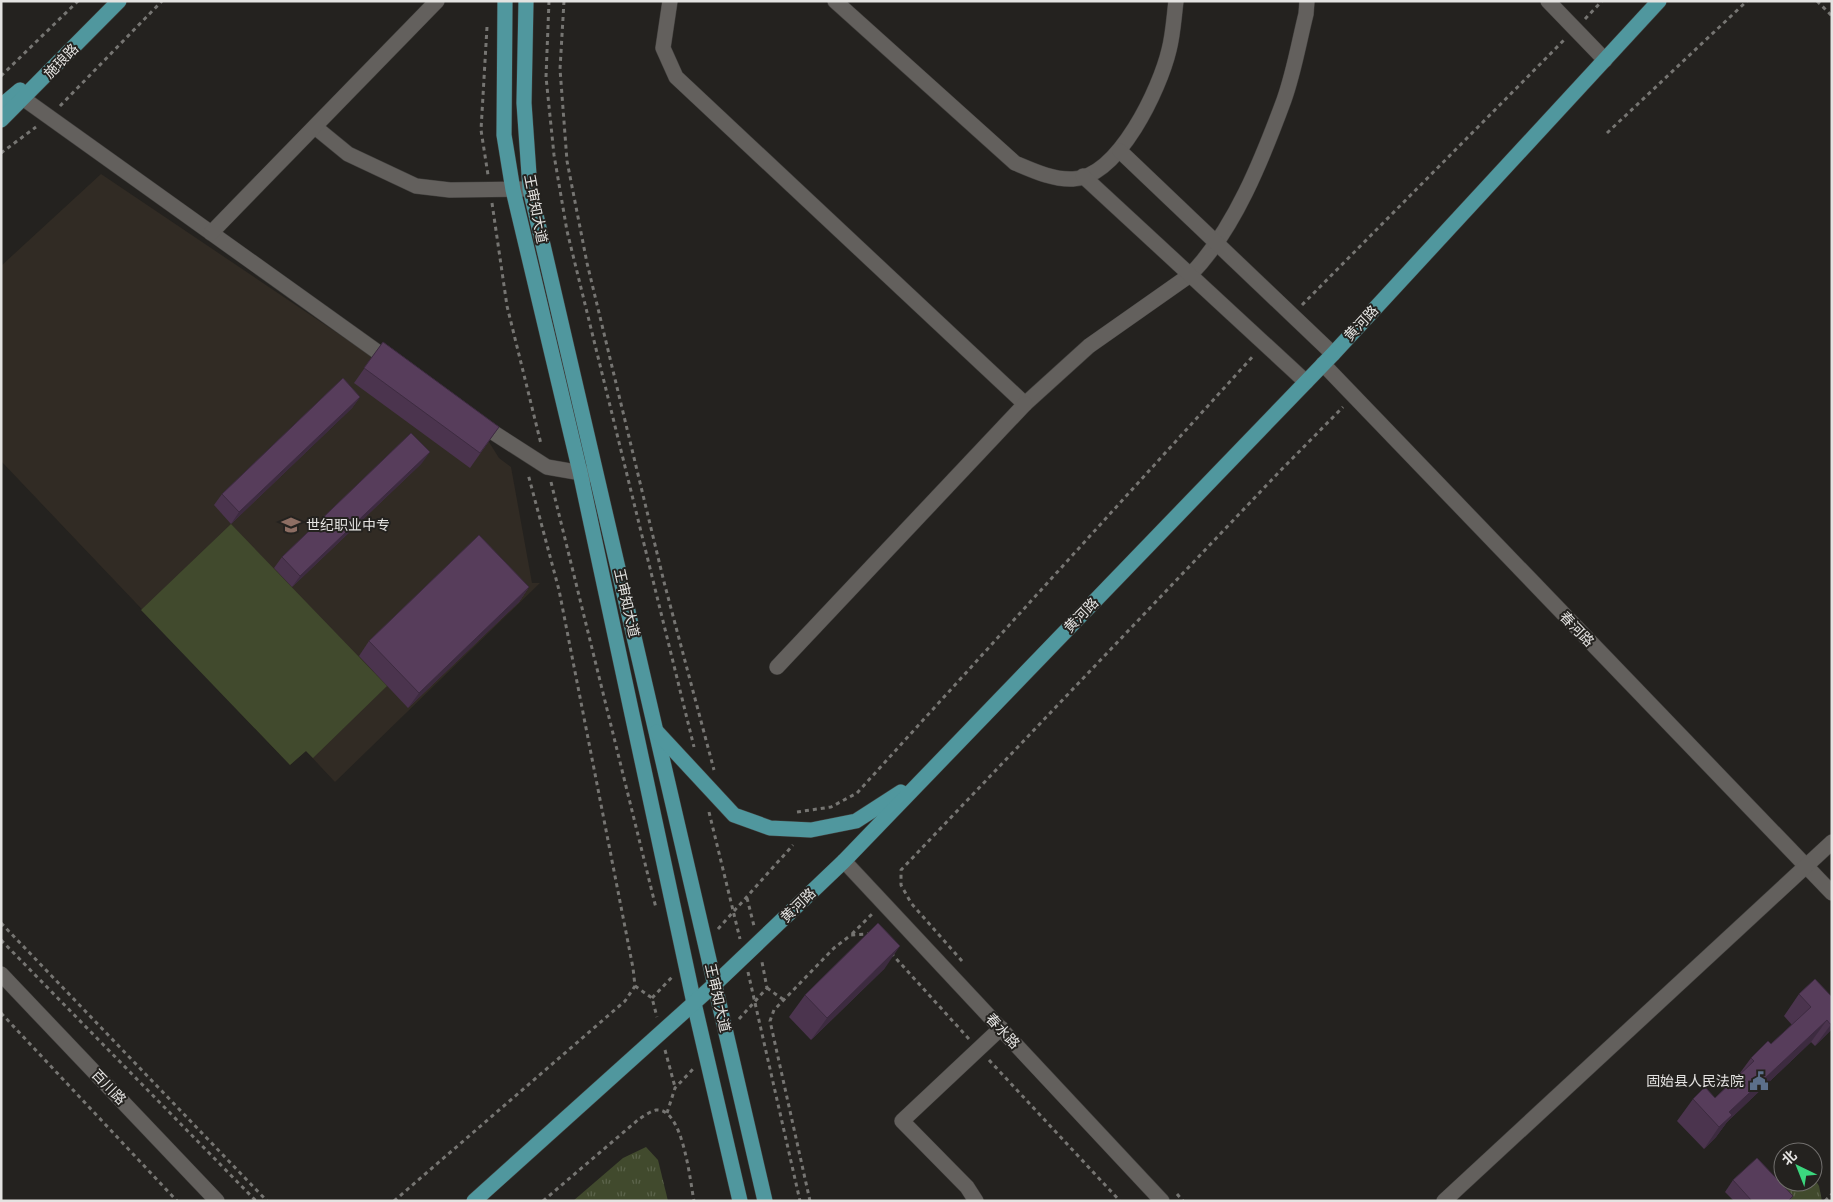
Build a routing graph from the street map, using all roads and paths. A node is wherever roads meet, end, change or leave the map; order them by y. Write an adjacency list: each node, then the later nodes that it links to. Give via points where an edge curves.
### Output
1 (78, 1): 23 (path)
2 (110, 1): 25 (main road, 施琅路, via 46,68)
3 (119, 1): 24 (main road, 施琅路)
4 (162, 1): 26 (path)
5 (437, 1): 28 (street)
6 (505, 1): 35 (main road, via 504,135)
7 (526, 1): 33 (main road, 王审知大道, via 524,103)
8 (549, 1): 53 (path, via 546,77 554,155 567,231)
9 (564, 1): 54 (path, via 560,69 568,162 587,264)
10 (670, 1): 45 (street, via 663,48 676,77)
11 (835, 1): 32 (street, via 1015,162 1043,175 1074,179)
12 (1176, 1): 30 (street, via 1169,51 1134,132)
13 (1307, 1): 37 (street, via 1284,98 1255,169)
14 (1548, 1): 21 (street)
15 (1602, 1): 21 (path)
16 (1659, 1): 22 (main road, 黄河路)
17 (1747, 1): 29 (path)
18 (1817, 1): 19 (path)
19 (1832, 16)
20 (488, 21): 34 (path, via 481,130)
21 (1575, 29): 22 (street); 39 (path)
22 (1605, 60): 41 (main road, 黄河路)
23 (1, 76)
24 (24, 99): 26 (street); 27 (main road, 施琅路)
25 (1, 106)
26 (50, 116): 31 (path); 36 (street)
27 (1, 120)
28 (315, 127): 34 (street, via 348,154 416,186); 36 (street)
29 (1607, 133)
30 (1120, 151): 32 (street, via 1101,167); 37 (street, 春河路)
31 (1, 153)
32 (1083, 176): 38 (street)
33 (530, 189): 35 (street); 50 (main road, 王审知大道)
34 (490, 190): 35 (street); 48 (path, via 507,306)
35 (513, 190): 49 (main road)
36 (211, 234): 42 (street)
37 (1216, 243): 38 (street); 39 (street, 春河路)
38 (1190, 274): 40 (street); 45 (street, via 1089,346)
39 (1292, 315): 41 (street, 春河路)
40 (1264, 344): 43 (street); 57 (path, via 857,793 831,807 788,812)
41 (1328, 359): 43 (main road, 黄河路); 44 (street, 春河路)
42 (405, 371)
43 (1306, 382): 55 (main road, 黄河路)
44 (1354, 396): 60 (street, 春河路); 72 (path, via 901,870 901,885 910,903)
45 (1025, 404): 51 (street)
46 (462, 411): 47 (street)
47 (534, 458): 48 (street); 76 (path, via 528,474 559,590)
48 (547, 467): 49 (street); 62 (path)
49 (580, 472): 50 (street); 70 (main road)
50 (597, 475): 52 (main road, 王审知大道)
51 (777, 668)
52 (656, 730): 57 (main road, via 734,816 770,828); 67 (main road, 王审知大道)
53 (695, 753)
54 (716, 775)
55 (923, 778): 57 (main road, via 856,821 811,830); 59 (main road, 黄河路)
56 (709, 810): 63 (path)
57 (790, 829): 63 (path, via 793,847)
58 (1832, 842): 60 (street)
59 (844, 861): 69 (main road, 黄河路); 82 (street, 春水路)
60 (1806, 867): 61 (street, 春河路); 106 (street)
61 (1832, 893)
62 (656, 909)
63 (733, 912): 67 (path); 69 (path)
64 (1, 923): 93 (path)
65 (876, 939): 79 (path, via 869,934 851,935 834,948)
66 (1, 940): 92 (path)
67 (705, 943): 75 (main road, 王审知大道)
68 (890, 951): 83 (path)
69 (744, 956): 75 (main road, 黄河路); 100 (path)
70 (686, 963): 74 (path); 80 (main road)
71 (670, 967): 74 (path)
72 (968, 968)
73 (1, 974): 91 (street, 百川路)
74 (672, 976): 76 (path, via 652,998); 77 (path)
75 (715, 984): 80 (main road, 黄河路); 99 (main road, 王审知大道)
76 (634, 986): 94 (path, via 624,1001)
77 (674, 986)
78 (767, 988): 79 (path)
79 (784, 1000): 101 (path, via 774,1010 770,1022)
80 (694, 1003): 95 (main road, 黄河路); 98 (main road)
81 (1, 1013): 90 (path)
82 (1001, 1028): 83 (street); 104 (street, 春水路)
83 (978, 1049): 102 (street, via 902,1121 967,1187); 103 (path)
84 (692, 1060): 85 (path)
85 (696, 1077)
86 (675, 1088): 87 (path)
87 (667, 1113): 96 (path, via 656,1110 639,1119); 97 (path, via 678,1126)
88 (1176, 1194): 105 (path)
89 (1832, 1194): 107 (path)
90 (177, 1201)
91 (217, 1201)
92 (256, 1201)
93 (267, 1201)
94 (394, 1201)
95 (474, 1201)
96 (543, 1201)
97 (694, 1201)
98 (740, 1201)
99 (765, 1201)
100 (800, 1201)
101 (810, 1201)
102 (976, 1201)
103 (1120, 1201)
104 (1162, 1201)
105 (1183, 1201)
106 (1444, 1201)
107 (1825, 1201)

